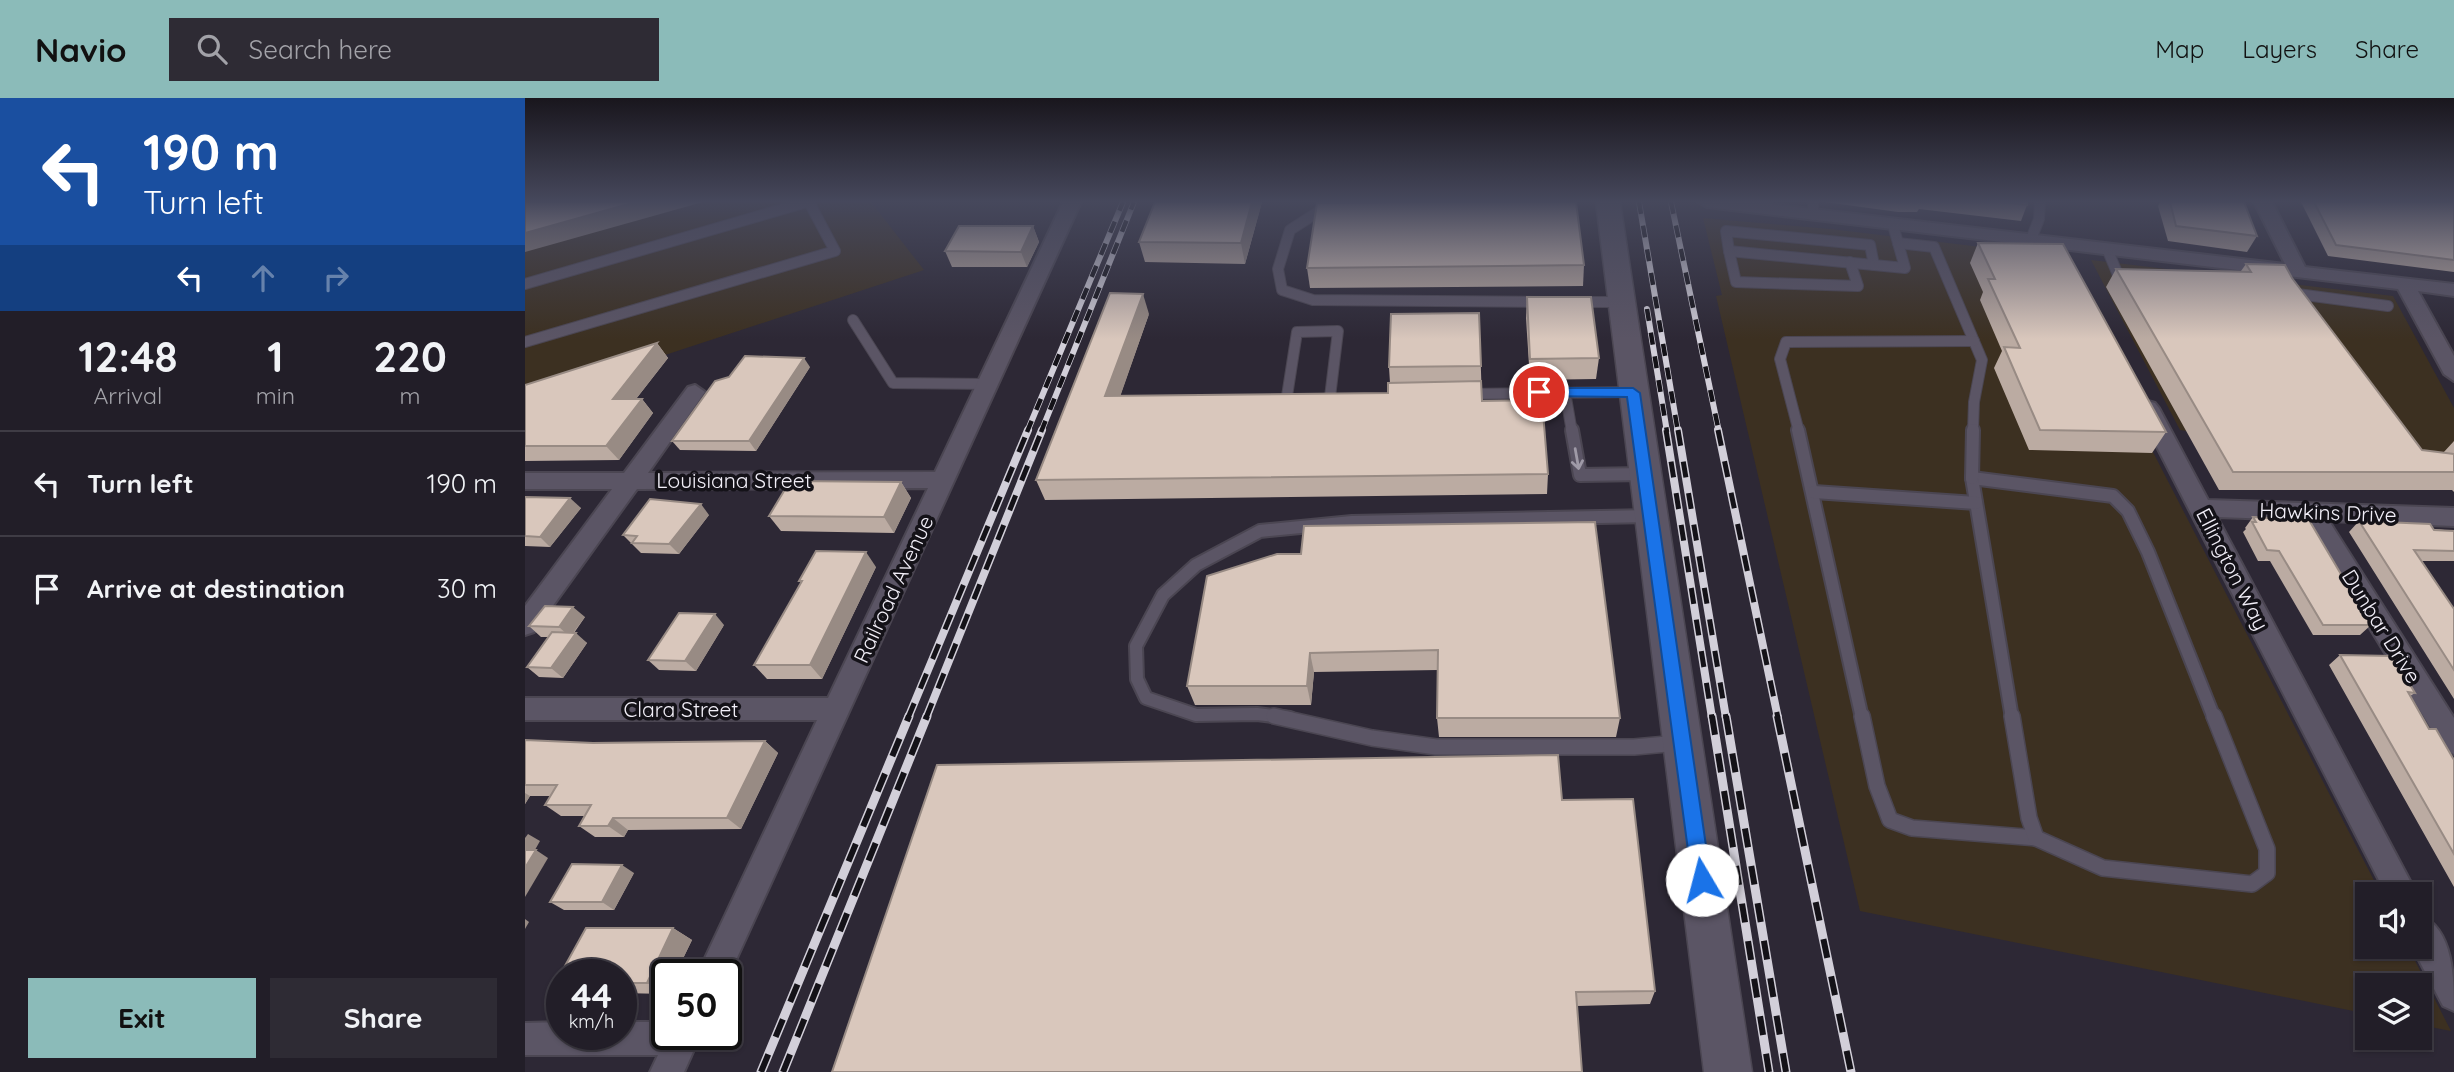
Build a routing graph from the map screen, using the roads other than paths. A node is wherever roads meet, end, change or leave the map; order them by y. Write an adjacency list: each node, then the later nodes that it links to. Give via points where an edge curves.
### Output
1 (651, 247): 20 (lane)
2 (833, 247): 27 (lane, via 835,251)
3 (1051, 247): 29 (street, Railroad Avenue)
4 (1284, 247): 23 (lane, via 1277,269 1282,290 1313,300)
5 (1614, 247): 23 (main road)
6 (1728, 247): 13 (lane)
7 (1870, 247): 16 (lane)
8 (1900, 247): 16 (lane, via 1905,268)
9 (1934, 247): 26 (lane)
10 (2063, 247): 17 (street)
11 (2075, 247): 14 (street)
12 (2276, 247): 19 (street)
13 (1729, 251): 15 (lane); 15 (lane, via 1737,282 1858,286)
14 (2108, 251): 18 (lane, via 2118,275); 19 (street)
15 (1850, 262): 16 (lane)
16 (1874, 265)
17 (2075, 269)
18 (2145, 276)
19 (2285, 277): 21 (street); 24 (lane, via 2286,293)
20 (525, 284)
21 (2406, 285): 22 (street); 28 (street)
22 (2454, 290)
23 (1621, 302): 33 (main road)
24 (2388, 306)
25 (853, 320): 29 (lane, via 893,383)
26 (1974, 341): 38 (lane, via 1982,360 1974,402); 42 (lane, via 1786,342 1780,359)
27 (525, 342)
28 (2454, 374)
29 (987, 384): 40 (street, Railroad Avenue)
30 (2138, 388): 44 (street, Ellington Way)
31 (695, 392): 39 (street)
32 (1565, 392): 33 (lane); 34 (lane); 37 (lane, one-way to 37, via 1580,475)
33 (1633, 393): 37 (main road)
34 (1454, 394)
35 (1286, 396): 36 (lane, via 1297,332 1338,331 1325,396)
36 (1344, 396)
37 (1645, 474): 46 (main road)
38 (1972, 478): 43 (lane); 53 (lane, via 2096,493 2121,502 2148,552 2267,849 2267,873 2252,884 2103,868)
39 (629, 480): 40 (street, Louisiana Street); 41 (street, Louisiana Street); 48 (street)
40 (943, 480): 50 (street, Railroad Avenue)
41 (525, 481)
42 (1814, 492): 43 (lane); 53 (lane, via 1877,786 1890,820 1912,828)
43 (1976, 503): 53 (lane)
44 (2201, 508): 45 (street, Hawkins Drive); 54 (street, Ellington Way)
45 (2311, 512): 47 (street, Hawkins Drive); 51 (street, Dunbar Drive)
46 (1651, 516): 52 (main road); 52 (lane, via 1352,522 1259,531 1196,565 1163,595 1136,646 1137,679 1146,698 1196,715 1294,718 1372,738 1436,747)
47 (2454, 517)
48 (525, 625)
49 (525, 709): 50 (street, Clara Street)
50 (837, 709): 56 (street, Railroad Avenue)
51 (2454, 742)
52 (1682, 743): 62 (main road)
53 (2036, 838)
54 (2396, 882)
55 (2432, 953): 57 (street)
56 (720, 959)
57 (2454, 995)
58 (651, 1037): 59 (street)
59 (525, 1039)
60 (677, 1050): 61 (street)
61 (667, 1072)
62 (1728, 1072)

